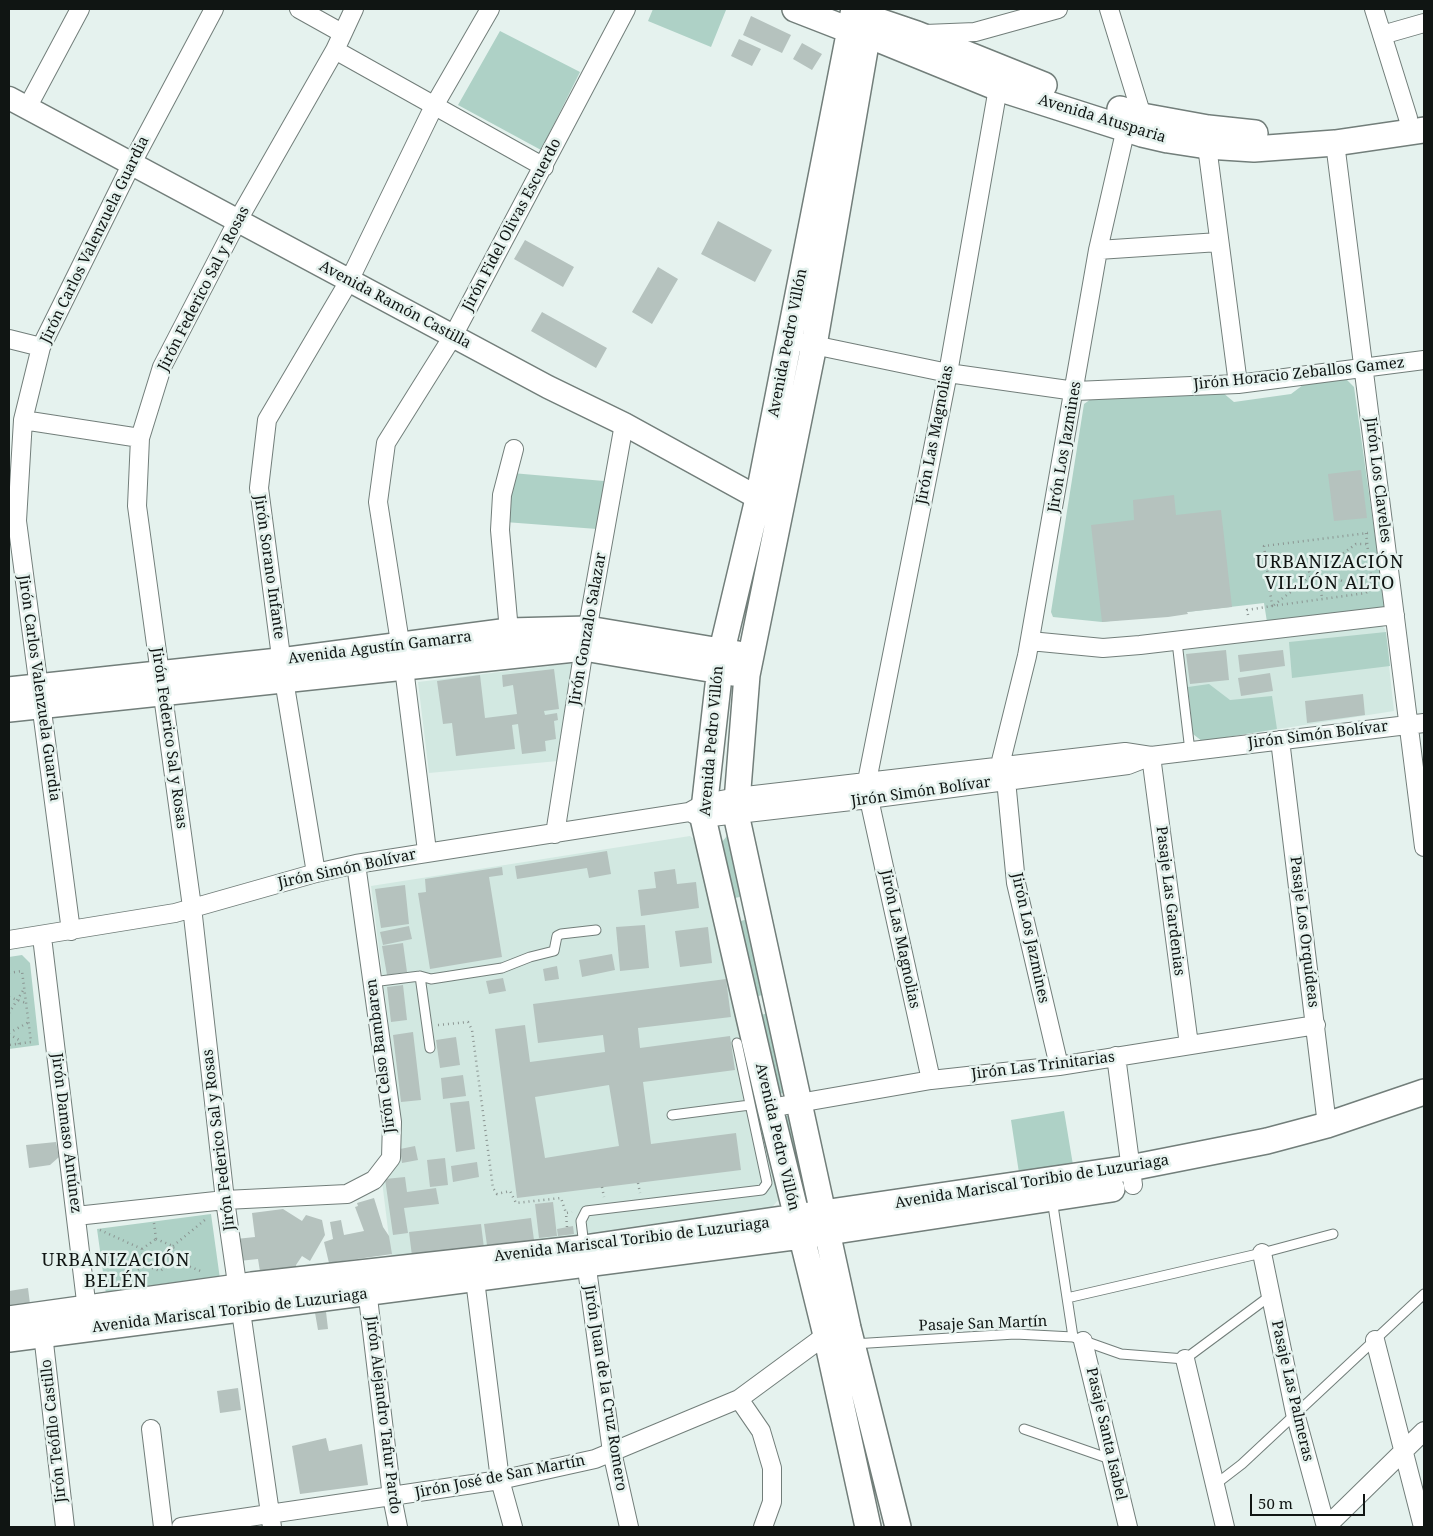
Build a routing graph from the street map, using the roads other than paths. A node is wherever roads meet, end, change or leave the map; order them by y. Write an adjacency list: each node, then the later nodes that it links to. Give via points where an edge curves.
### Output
1 (80, 9): 18 (street)
2 (214, 9): 24 (street, Jirón Carlos Valenzuela Guardia)
3 (299, 9): 13 (street)
4 (354, 9): 13 (street, Jirón Federico Sal y Rosas)
5 (490, 9): 19 (street, Jirón Sorano Infante)
6 (626, 9): 25 (street, Jirón Fidel Olivas Escuerdo)
7 (795, 9): 11 (main road, Avenida Atusparia)
8 (1058, 9): 14 (street, via 975,32)
9 (1109, 9): 20 (street)
10 (1374, 9): 15 (street)
11 (858, 17): 14 (main road, Avenida Atusparia); 17 (main road, Avenida Atusparia); 32 (main road, Avenida Pedro Villón); 33 (main road, Avenida Pedro Villón)
12 (1424, 23): 15 (street)
13 (342, 33): 16 (street, Jirón Federico Sal y Rosas)
14 (917, 34): 20 (main road, Avenida Atusparia)
15 (1382, 35): 21 (street)
16 (335, 50): 19 (street); 26 (street, Jirón Federico Sal y Rosas)
17 (998, 88): 20 (main road, Avenida Atusparia); 37 (street, Jirón Las Magnolias)
18 (14, 104): 24 (street, Avenida Ramón Castilla)
19 (434, 106): 25 (street); 29 (street, Jirón Sorano Infante)
20 (1134, 122): 21 (main road, Avenida Atusparia, via 1278,133); 23 (main road, Avenida Atusparia, via 1151,136); 28 (street, Jirón Los Jazmines)
21 (1419, 122): 22 (main road, Avenida Atusparia)
22 (1335, 143): 23 (main road, Avenida Atusparia, via 1254,149); 36 (street, Jirón Los Claveles)
23 (1207, 146): 27 (street)
24 (132, 163): 26 (street, Avenida Ramón Castilla); 34 (street, Jirón Carlos Valenzuela Guardia)
25 (544, 167): 30 (street, Jirón Fidel Olivas Escuerdo)
26 (238, 220): 29 (street, Avenida Ramón Castilla); 42 (street, Jirón Federico Sal y Rosas, via 162,367)
27 (1220, 242): 28 (street); 38 (street)
28 (1098, 250): 39 (street, Jirón Los Jazmines)
29 (349, 281): 30 (street, Avenida Ramón Castilla); 55 (street, Jirón Sorano Infante, via 267,420 259,488)
30 (453, 336): 41 (street, Avenida Ramón Castilla); 52 (street, Jirón Fidel Olivas Escuerdo, via 386,443 378,502)
31 (9, 340): 34 (street)
32 (788, 341): 33 (street, Jirón Horacio Zeballos Gamez); 44 (main road, Avenida Pedro Villón)
33 (814, 345): 37 (street, Jirón Horacio Zeballos Gamez); 45 (main road, Avenida Pedro Villón)
34 (41, 347): 40 (street, Jirón Carlos Valenzuela Guardia)
35 (1424, 360): 36 (street, Jirón Horacio Zeballos Gamez)
36 (1363, 367): 38 (street, Jirón Horacio Zeballos Gamez); 47 (street, Jirón Los Claveles)
37 (948, 373): 39 (street, Jirón Horacio Zeballos Gamez); 65 (street, Jirón Las Magnolias)
38 (1238, 384): 39 (street, Jirón Horacio Zeballos Gamez)
39 (1075, 391): 50 (street, Jirón Los Jazmines)
40 (23, 420): 42 (street); 46 (street, Jirón Carlos Valenzuela Guardia)
41 (624, 424): 44 (street, Avenida Ramón Castilla); 49 (street, Jirón Gonzalo Salazar)
42 (140, 438): 56 (street, Jirón Federico Sal y Rosas, via 137,506)
43 (514, 449): 48 (street, via 502,495 500,530)
44 (758, 499): 45 (street, Avenida Ramón Castilla); 53 (main road, Avenida Pedro Villón)
45 (781, 510): 54 (main road, Avenida Pedro Villón)
46 (13, 522): 58 (street, Jirón Carlos Valenzuela Guardia)
47 (1395, 615): 51 (street); 60 (street, Jirón Los Claveles)
48 (510, 631): 49 (main road, Avenida Agustín Gamarra); 52 (main road, Avenida Agustín Gamarra)
49 (586, 638): 52 (main road, Avenida Agustín Gamarra); 53 (main road, Avenida Agustín Gamarra); 69 (street, Jirón Gonzalo Salazar)
50 (1030, 641): 51 (street, via 1103,648); 64 (street, Jirón Los Jazmines)
51 (1177, 642): 62 (lane)
52 (402, 657): 55 (main road, Avenida Agustín Gamarra); 71 (street, Jirón Fidel Olivas Escuerdo)
53 (720, 660): 54 (main road, Avenida Agustín Gamarra); 68 (main road, Avenida Pedro Villón)
54 (749, 666): 67 (main road, Avenida Pedro Villón)
55 (283, 670): 56 (main road, Avenida Agustín Gamarra); 73 (street, Jirón Sorano Infante)
56 (162, 683): 58 (main road, Avenida Agustín Gamarra); 75 (street, Jirón Federico Sal y Rosas)
57 (9, 690): 58 (main road, Avenida Agustín Gamarra)
58 (40, 696): 59 (main road, Avenida Agustín Gamarra); 78 (street, Jirón Carlos Valenzuela Guardia)
59 (9, 709)
60 (1417, 724): 61 (street, Jirón Simón Bolívar); 70 (street, Jirón Los Claveles)
61 (1280, 740): 62 (street, Jirón Simón Bolívar); 85 (street, Pasaje Los Orquídeas)
62 (1190, 751): 63 (street, Jirón Simón Bolívar)
63 (1152, 756): 64 (street, Jirón Simón Bolívar, via 1128,765); 87 (street, Pasaje Las Gardenias)
64 (1003, 773): 65 (street, Jirón Simón Bolívar); 66 (street, Jirón Simón Bolívar); 90 (street, Jirón Los Jazmines, via 1016,883)
65 (867, 781): 67 (street, Jirón Simón Bolívar)
66 (869, 799): 67 (street, Jirón Simón Bolívar); 91 (street, Jirón Las Magnolias)
67 (737, 805): 68 (street, Jirón Simón Bolívar); 74 (main road, Avenida Pedro Villón)
68 (699, 811): 69 (street, Jirón Simón Bolívar); 76 (main road, Avenida Pedro Villón)
69 (554, 834): 71 (street, Jirón Simón Bolívar)
70 (1424, 847)
71 (427, 851): 72 (street, Jirón Simón Bolívar)
72 (356, 864): 73 (street, Jirón Simón Bolívar); 82 (street, Jirón Celso Bambaren)
73 (316, 873): 75 (street, Jirón Simón Bolívar)
74 (755, 902): 76 (main road); 83 (main road, Avenida Pedro Villón)
75 (192, 907): 78 (street, Jirón Simón Bolívar, via 175,913); 100 (street, Jirón Federico Sal y Rosas)
76 (724, 910): 84 (main road, Avenida Pedro Villón)
77 (596, 930): 81 (lane, via 561,934 557,936 554,951 502,968 431,979)
78 (71, 931): 79 (street, Jirón Simón Bolívar)
79 (42, 937): 80 (street, Jirón Simón Bolívar); 101 (street, Jirón Damaso Antúnez)
80 (9, 940)
81 (420, 976): 82 (lane); 88 (lane)
82 (372, 982): 100 (street, Jirón Celso Bambaren, via 392,1122 391,1158 374,1180 347,1194)
83 (777, 1000): 84 (main road); 93 (main road, Avenida Pedro Villón)
84 (747, 1007): 94 (main road, Avenida Pedro Villón)
85 (1316, 1025): 87 (street, Jirón Las Trinitarias); 97 (street, Pasaje Los Orquídeas)
86 (737, 1043): 94 (lane)
87 (1189, 1045): 89 (street, Jirón Las Trinitarias)
88 (430, 1048)
89 (1116, 1056): 90 (street, Jirón Las Trinitarias); 98 (street)
90 (1058, 1066): 91 (street, Jirón Las Trinitarias)
91 (931, 1080): 93 (street, Jirón Las Trinitarias)
92 (1424, 1092): 97 (main road, Avenida Mariscal Toribio de Luzuriaga)
93 (800, 1102): 94 (street, Jirón Las Trinitarias); 102 (main road, Avenida Pedro Villón)
94 (760, 1107): 96 (lane); 103 (main road, Avenida Pedro Villón); 106 (lane, via 767,1184 762,1190 586,1210 581,1221)
95 (1424, 1110): 98 (main road, Avenida Mariscal Toribio de Luzuriaga, via 1332,1140 1240,1164)
96 (672, 1115)
97 (1327, 1125): 98 (main road, Avenida Mariscal Toribio de Luzuriaga)
98 (1132, 1177): 99 (main road, Avenida Mariscal Toribio de Luzuriaga)
99 (1050, 1190): 102 (main road, Avenida Mariscal Toribio de Luzuriaga); 112 (lane)
100 (225, 1200): 101 (street, Jirón Celso Bambaren); 111 (street, Jirón Federico Sal y Rosas)
101 (76, 1216): 114 (street, Jirón Damaso Antúnez)
102 (826, 1223): 103 (main road, Avenida Mariscal Toribio de Luzuriaga); 116 (main road, Avenida Pedro Villón)
103 (799, 1227): 106 (main road, Avenida Mariscal Toribio de Luzuriaga); 116 (main road, Avenida Pedro Villón)
104 (1333, 1234): 105 (lane)
105 (1262, 1253): 110 (street, Pasaje Las Palmeras); 112 (lane)
106 (585, 1257): 107 (main road, Avenida Mariscal Toribio de Luzuriaga); 108 (main road, Avenida Mariscal Toribio de Luzuriaga); 127 (street, Jirón Juan de la Cruz Romero)
107 (475, 1280): 108 (main road, Avenida Mariscal Toribio de Luzuriaga); 129 (street)
108 (366, 1283): 111 (main road, Avenida Mariscal Toribio de Luzuriaga); 131 (street, Jirón Alejandro Tafur Pardo)
109 (1424, 1294): 119 (lane)
110 (1270, 1296): 120 (lane); 122 (street, Pasaje Las Palmeras)
111 (239, 1298): 114 (main road, Avenida Mariscal Toribio de Luzuriaga); 132 (street, Jirón Federico Sal y Rosas)
112 (1067, 1298): 118 (lane)
113 (9, 1319): 114 (main road, Avenida Mariscal Toribio de Luzuriaga)
114 (88, 1319): 115 (main road, Avenida Mariscal Toribio de Luzuriaga)
115 (43, 1334): 117 (main road, Avenida Mariscal Toribio de Luzuriaga); 133 (street, Jirón Teófilo Castillo)
116 (842, 1335): 118 (lane, Pasaje San Martín, via 1014,1334); 121 (street, Jirón José de San Martín); 140 (main road, Avenida Pedro Villón); 141 (main road, Avenida Pedro Villón)
117 (9, 1339)
118 (1078, 1339): 120 (lane, Pasaje San Martín, via 1121,1354); 128 (street, Pasaje Santa Isabel)
119 (1375, 1340): 122 (lane); 126 (street)
120 (1185, 1359): 130 (street)
121 (739, 1399): 127 (street, Jirón José de San Martín); 139 (street, via 761,1431 772,1468 772,1502)
122 (1295, 1413): 130 (lane, via 1242,1464); 144 (street, Pasaje Las Palmeras)
123 (151, 1429): 134 (street)
124 (1024, 1429): 128 (lane)
125 (1424, 1431): 126 (street)
126 (1404, 1449): 144 (street); 145 (street)
127 (612, 1452): 129 (street, Jirón José de San Martín, via 595,1459); 138 (street, Jirón Juan de la Cruz Romero)
128 (1113, 1460): 142 (street, Pasaje Santa Isabel)
129 (500, 1480): 131 (street, Jirón José de San Martín); 137 (street)
130 (1216, 1484): 143 (street)
131 (392, 1497): 132 (street, Jirón José de San Martín); 136 (street, Jirón Alejandro Tafur Pardo)
132 (271, 1521): 135 (street, Jirón José de San Martín)
133 (65, 1527)
134 (163, 1527)
135 (181, 1527)
136 (398, 1527)
137 (513, 1527)
138 (629, 1527)
139 (763, 1527)
140 (868, 1527)
141 (898, 1527)
142 (1128, 1527)
143 (1225, 1527)
144 (1326, 1527)
145 (1423, 1527)

